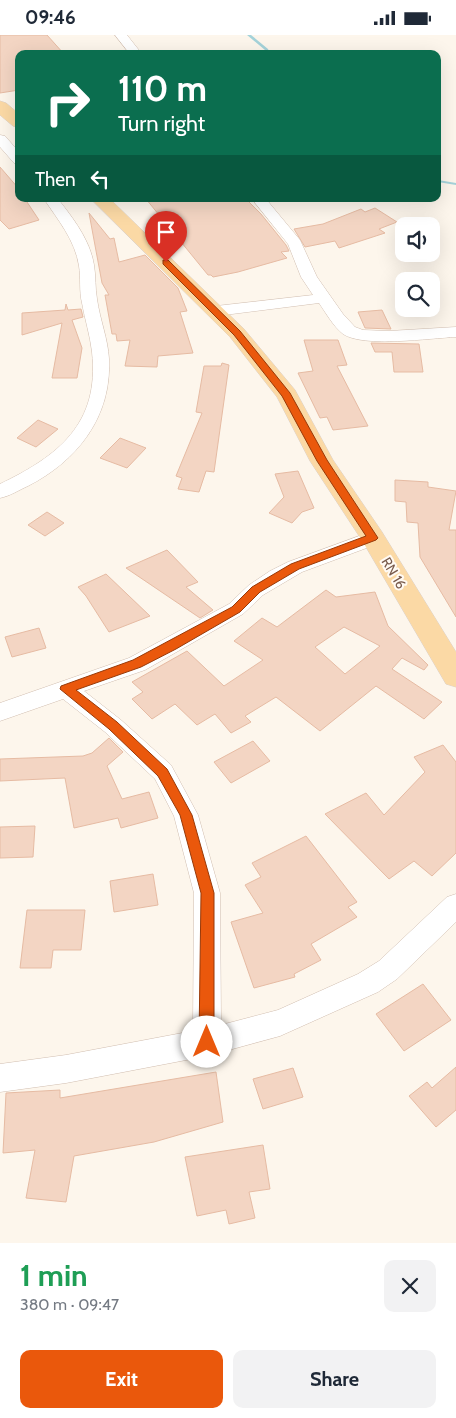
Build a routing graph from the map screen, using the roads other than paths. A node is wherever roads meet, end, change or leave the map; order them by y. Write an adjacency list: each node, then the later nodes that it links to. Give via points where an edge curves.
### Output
1 (121, 35): 2 (street)
2 (133, 50)
3 (1, 109): 4 (main road)
4 (15, 120)
5 (0, 139): 6 (street)
6 (15, 156)
7 (53, 202): 13 (street, via 76,237 86,261 89,300 101,361 99,395 88,425 67,452 44,469)
8 (103, 202): 11 (main road, RN 16 / RN 16)
9 (261, 202): 10 (street, via 295,243 309,277)
10 (323, 298): 11 (street); 12 (street, via 353,333)
11 (216, 311): 14 (main road, RN 16 / RN 16, via 287,395 322,461)
12 (456, 332)
13 (0, 492)
14 (373, 538): 15 (main road, RN 16 / RN 16); 16 (street, via 295,567 256,590 236,609 172,646 137,663)
15 (456, 675)
16 (66, 689): 17 (street); 19 (street, via 163,772 186,815 207,893)
17 (0, 712)
18 (456, 905): 19 (street, via 388,970 368,983 280,1023)
19 (207, 1042): 20 (street)
20 (0, 1078)

